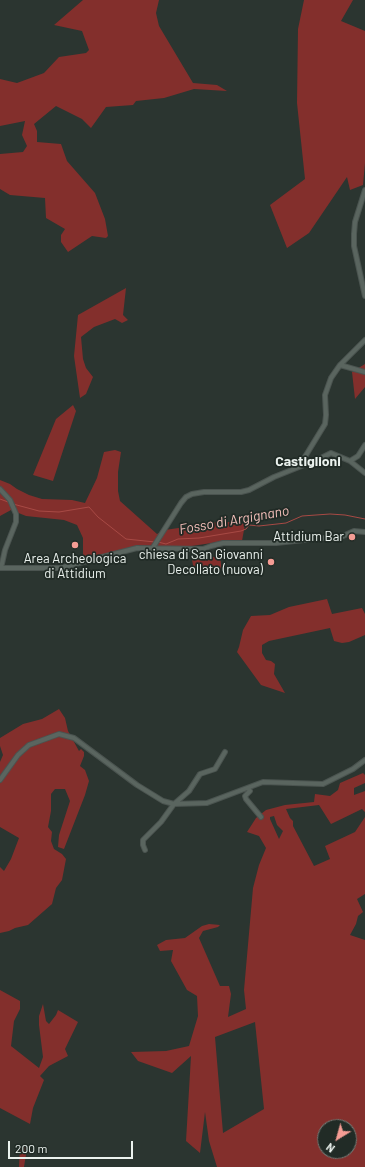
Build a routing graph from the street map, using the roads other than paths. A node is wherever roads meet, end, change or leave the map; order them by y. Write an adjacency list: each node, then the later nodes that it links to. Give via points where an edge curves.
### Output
1 (365, 190): 2 (street, via 356,222 354,246)
2 (365, 296)
3 (365, 340): 4 (street)
4 (340, 365): 5 (street); 8 (street, via 326,387 325,424 303,460)
5 (365, 372)
6 (365, 445): 7 (street, via 358,456)
7 (350, 461): 8 (street, via 331,453); 9 (street)
8 (303, 465): 12 (street, via 249,490 204,492 186,497)
9 (365, 473)
10 (0, 490): 13 (street, via 10,500 16,514 16,522)
11 (365, 532): 12 (street, via 354,531 342,536 276,543 223,543 203,549)
12 (152, 548): 13 (street, via 137,548 60,568)
13 (0, 568)
14 (225, 752): 18 (street, via 215,769 200,774 189,791)
15 (365, 760): 17 (street, via 323,784 262,782)
16 (0, 780): 18 (street, via 18,755 29,745 59,734 74,738 137,785 163,801)
17 (248, 788): 18 (street, via 206,803); 19 (street, via 250,791 245,796 246,799)
18 (174, 804): 20 (street, via 143,840)
19 (261, 817)
20 (145, 850)

